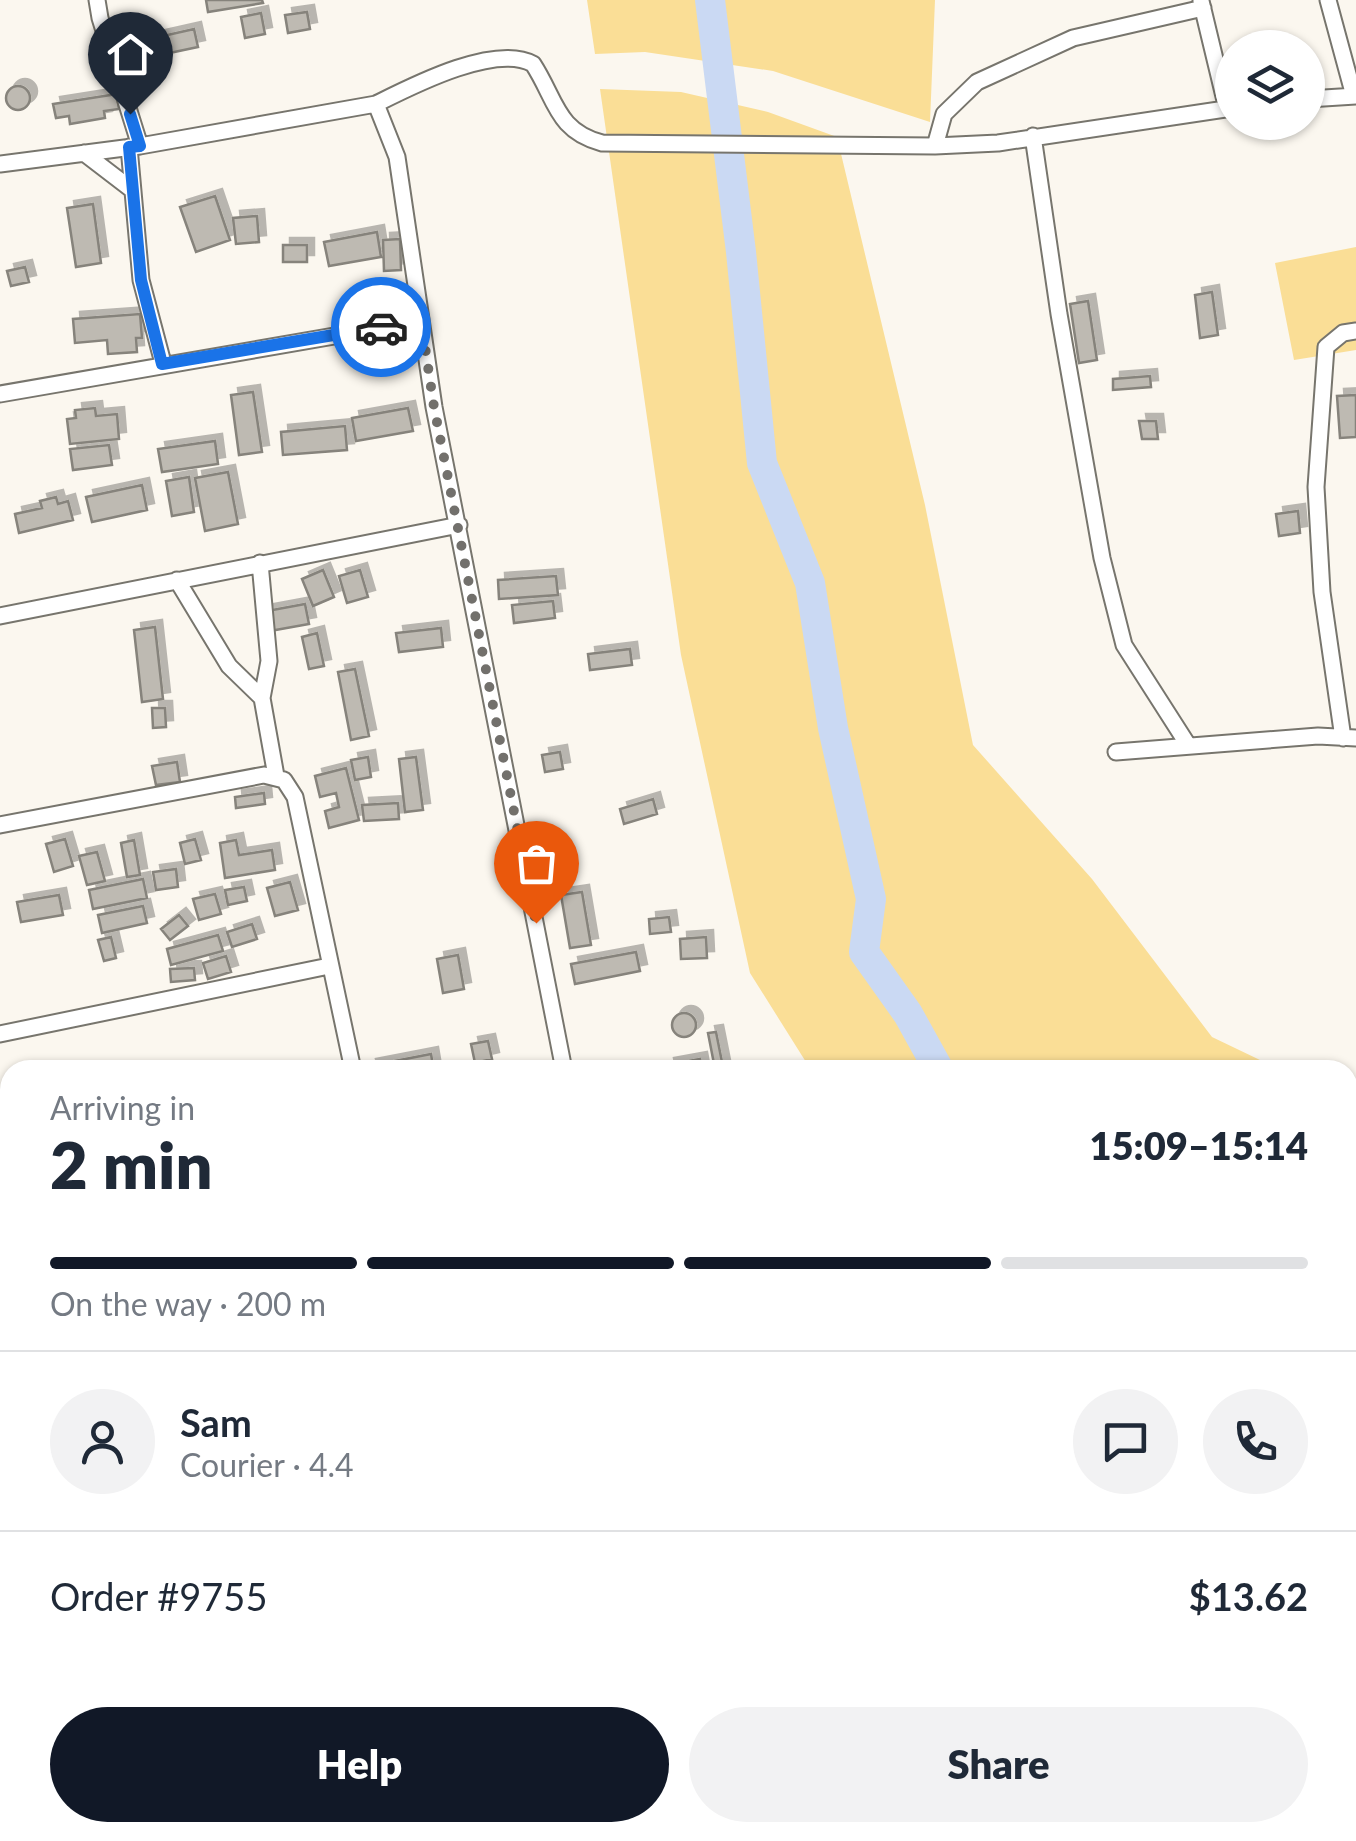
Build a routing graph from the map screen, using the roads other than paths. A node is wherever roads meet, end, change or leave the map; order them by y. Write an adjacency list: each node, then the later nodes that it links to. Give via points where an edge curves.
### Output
1 (97, 0): 10 (street)
2 (1328, 0): 5 (street)
3 (1202, 4): 4 (street); 11 (street, via 1073,38 976,82 944,114)
4 (1215, 53)
5 (1355, 96): 6 (street)
6 (1325, 98)
7 (376, 104): 10 (street); 11 (street, via 436,73 525,59 543,79 563,123 602,143); 15 (street, via 398,157)
8 (1215, 111): 9 (street)
9 (1032, 136): 11 (street); 25 (street, via 1102,558 1124,645)
10 (134, 146): 12 (street); 14 (street)
11 (935, 146)
12 (84, 152): 13 (street); 14 (street)
13 (0, 164)
14 (131, 188): 17 (street, via 141,280)
15 (421, 320): 17 (street); 19 (street)
16 (1356, 331): 24 (street, via 1326,347 1316,486 1322,592)
17 (162, 364): 18 (street)
18 (0, 394)
19 (460, 525): 20 (street); 32 (street)
20 (260, 563): 21 (street); 23 (street, via 269,662)
21 (177, 580): 22 (street); 23 (street, via 228,666)
22 (0, 616)
23 (262, 698): 27 (street)
24 (1350, 738): 25 (street)
25 (1188, 746): 26 (street)
26 (1116, 752)
27 (276, 776): 28 (street); 29 (street, via 295,797)
28 (0, 826)
29 (329, 966): 30 (street); 31 (street)
30 (0, 1034)
31 (351, 1060)
32 (562, 1060)

